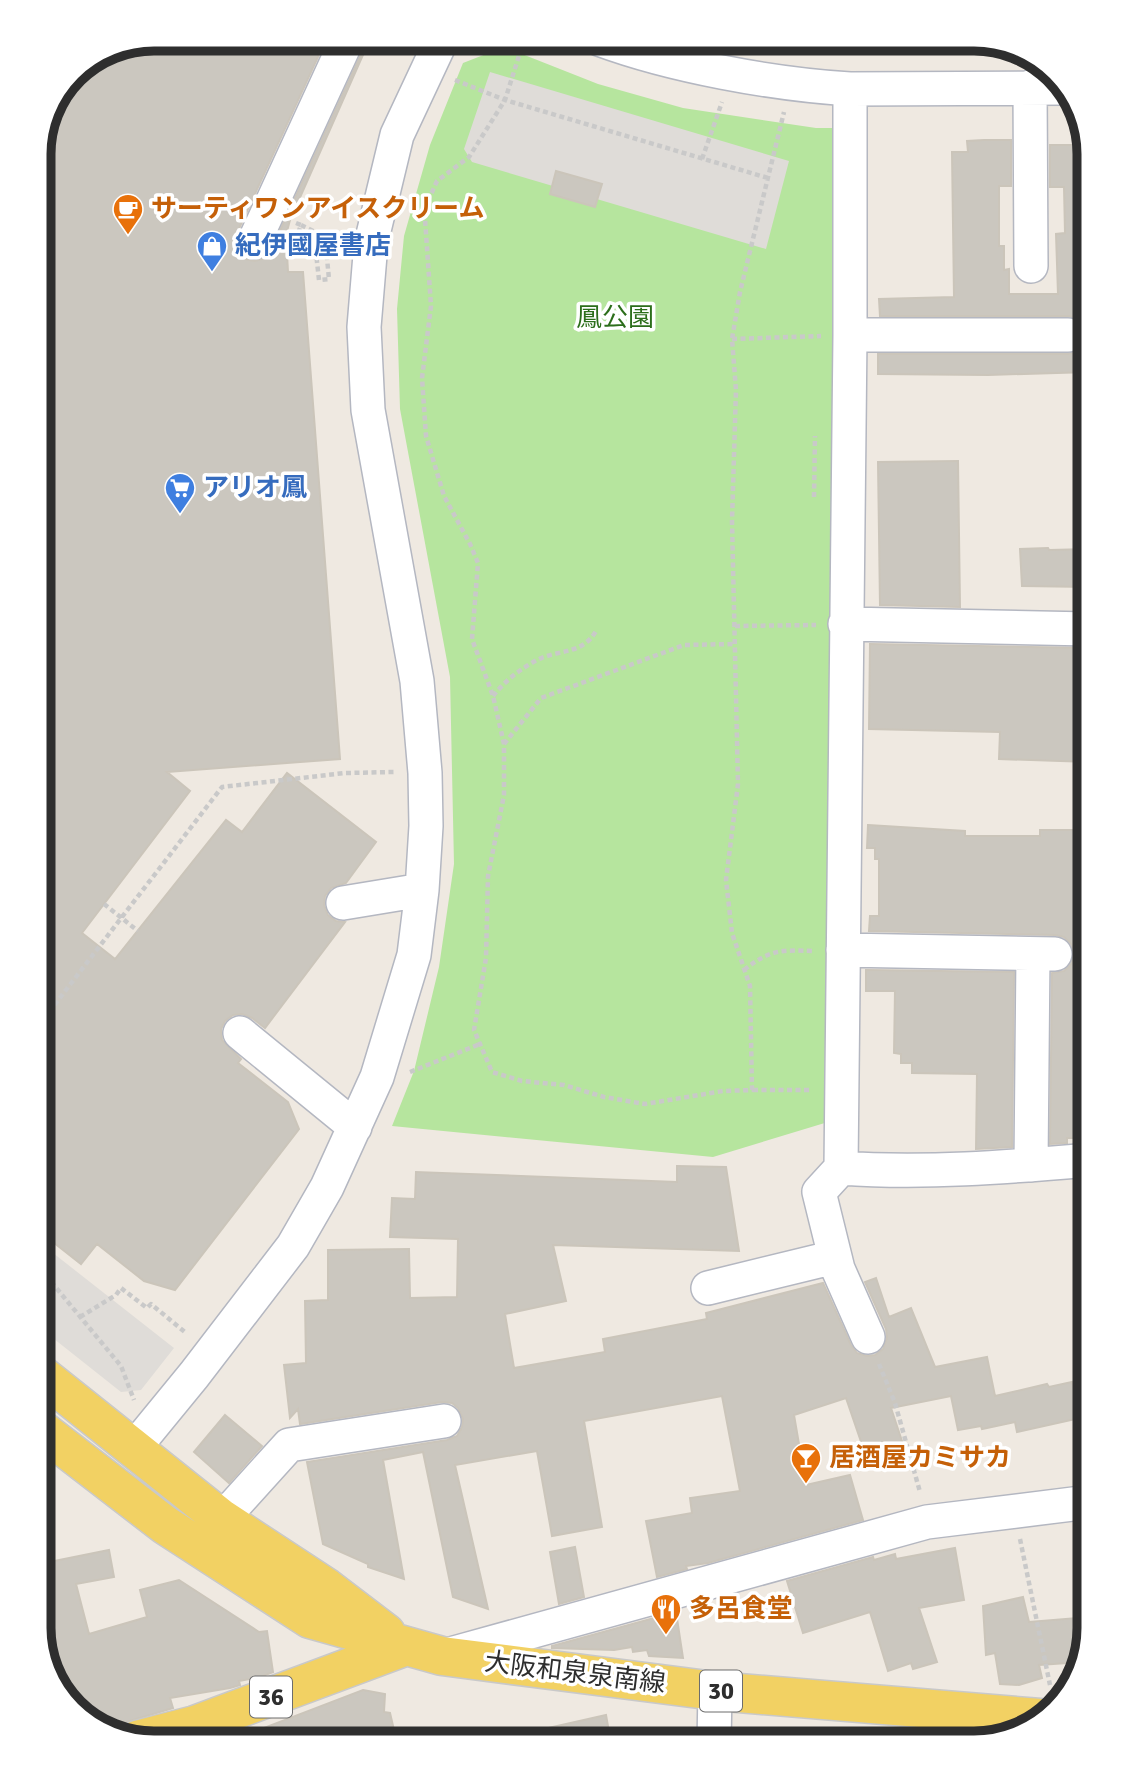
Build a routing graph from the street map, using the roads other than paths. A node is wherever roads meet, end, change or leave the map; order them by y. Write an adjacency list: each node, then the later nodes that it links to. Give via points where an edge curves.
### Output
1 (341, 51): 7 (street)
2 (436, 51): 13 (street, via 397,135 371,243 365,327 368,410 419,695 426,826)
3 (637, 51): 6 (street, via 697,66)
4 (1030, 88): 5 (street); 6 (street); 8 (street)
5 (1054, 88)
6 (850, 89): 9 (street)
7 (254, 242)
8 (1031, 266)
9 (850, 335): 10 (street); 11 (street)
10 (1068, 335)
11 (845, 624): 12 (street); 15 (street)
12 (1077, 629)
13 (422, 890): 14 (street); 17 (street, via 414,955 377,1077)
14 (343, 903)
15 (830, 950): 19 (street, via 1044,954); 20 (street, via 843,1090)
16 (240, 1033): 17 (street)
17 (355, 1127): 27 (street, via 293,1246)
18 (1077, 1161): 19 (street)
19 (1031, 1165): 20 (street, via 884,1171)
20 (841, 1168): 21 (street, via 819,1192)
21 (835, 1257): 22 (street); 23 (street)
22 (708, 1288)
23 (868, 1337)
24 (51, 1383): 27 (main road, 大阪和泉泉南線 / 30)
25 (443, 1421): 29 (street, via 289,1445)
26 (51, 1438): 30 (main road, 大阪和泉泉南線 / 30, via 165,1525 310,1619)
27 (135, 1447): 29 (main road, 大阪和泉泉南線 / 30)
28 (1077, 1504): 31 (street, via 927,1522)
29 (222, 1519): 30 (main road, 大阪和泉泉南線 / 30, via 327,1588)
30 (404, 1647): 31 (main road, 大阪和泉泉南線 / 30); 34 (main road, 36)
31 (442, 1656): 32 (main road, 大阪和泉泉南線 / 30)
32 (715, 1691): 33 (main road, 大阪和泉泉南線 / 30); 35 (street)
33 (1044, 1704)
34 (202, 1731)
35 (713, 1731)

